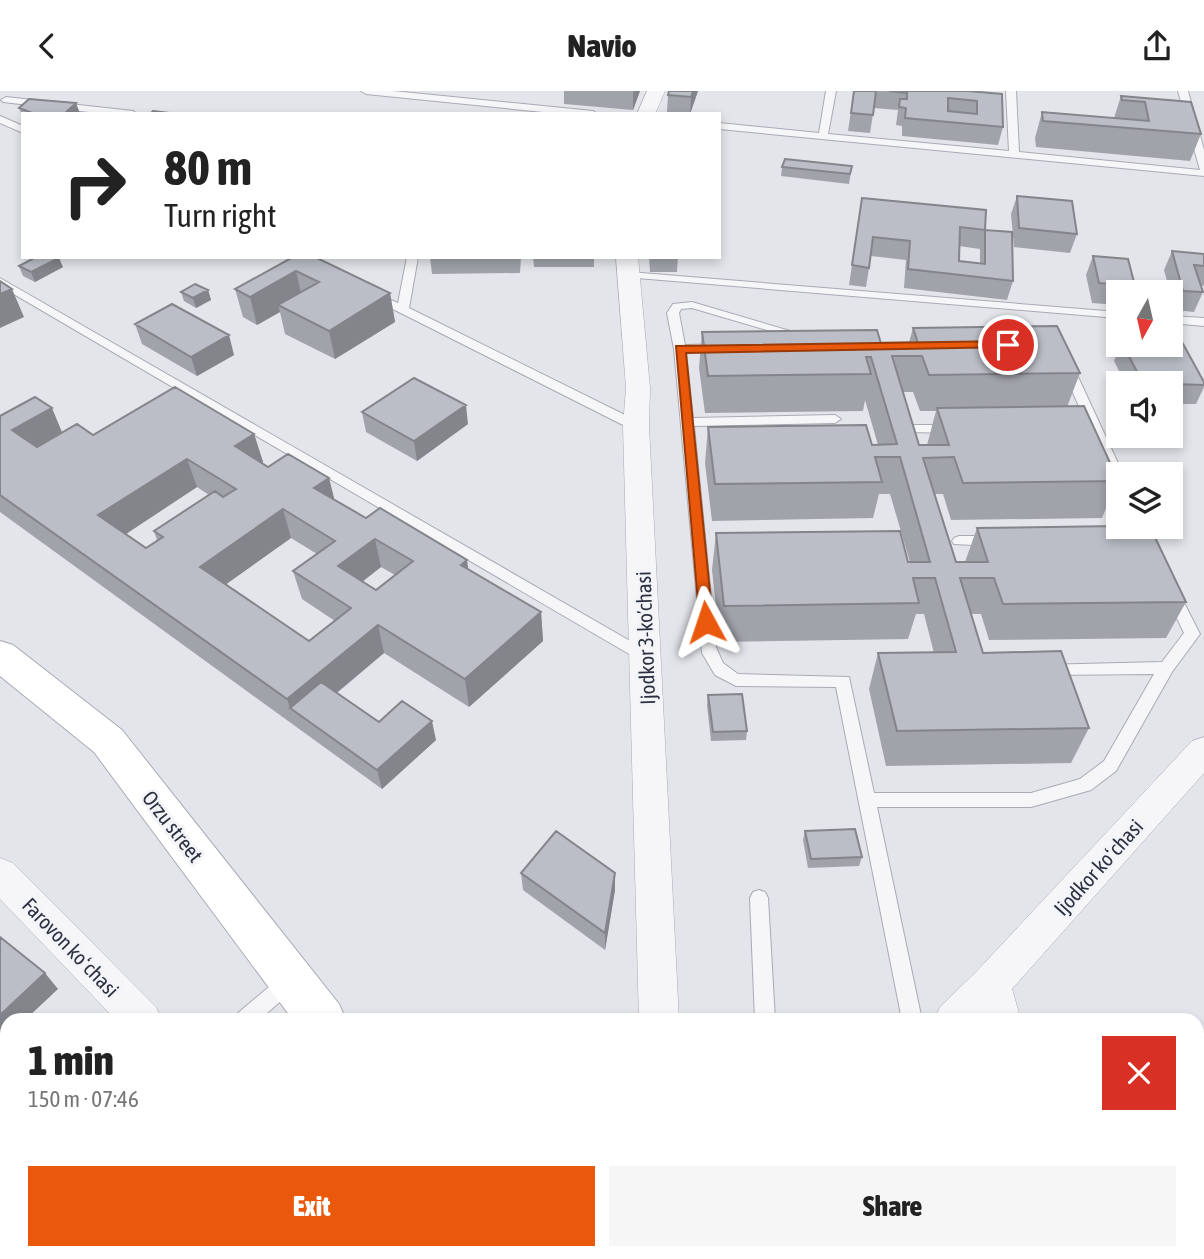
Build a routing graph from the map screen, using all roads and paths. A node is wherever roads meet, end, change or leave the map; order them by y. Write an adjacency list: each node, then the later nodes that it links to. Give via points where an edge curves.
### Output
1 (23, 91): 8 (lane)
2 (366, 91): 9 (lane)
3 (476, 91): 9 (lane)
4 (656, 91): 13 (street)
5 (831, 91): 17 (lane)
6 (1011, 91): 18 (lane)
7 (1183, 91): 19 (lane)
8 (3, 101): 10 (lane)
9 (470, 101): 11 (lane); 12 (lane)
10 (113, 112)
11 (462, 112)
12 (574, 112)
13 (647, 112)
14 (0, 119): 16 (lane)
15 (721, 126): 17 (lane)
16 (21, 129)
17 (824, 137): 18 (lane)
18 (1014, 155): 19 (lane)
19 (1204, 171)
20 (413, 259): 24 (lane)
21 (628, 266): 25 (lane); 36 (street, Ijodkor 3-koʼchasi, via 638,387)
22 (0, 281): 44 (lane)
23 (366, 292): 24 (lane)
24 (403, 309): 36 (lane)
25 (1106, 314)
26 (1183, 321): 27 (lane)
27 (1204, 322)
28 (938, 346): 29 (lane)
29 (855, 347)
30 (734, 348): 32 (lane)
31 (787, 348): 32 (lane, via 815,344 692,305 677,306 673,313)
32 (680, 349): 35 (lane)
33 (1057, 350): 39 (lane, via 1087,427)
34 (835, 419): 35 (lane)
35 (687, 422): 48 (lane, via 705,544 708,647 713,663 723,675 736,680 843,681)
36 (636, 426): 44 (street, Ijodkor 3-koʼchasi)
37 (914, 429): 38 (lane)
38 (969, 429)
39 (1108, 462)
40 (959, 541): 41 (lane)
41 (1013, 541)
42 (1164, 576): 45 (lane, via 1192,634)
43 (0, 655): 51 (main road, Orzu street, via 108,741)
44 (646, 657): 56 (street, Ijodkor 3-koʼchasi)
45 (1166, 668): 46 (lane); 48 (lane, via 1110,766 1085,785 1031,800)
46 (1034, 670)
47 (1204, 750): 52 (street, Ijodkor koʻchasi)
48 (866, 800): 58 (lane)
49 (0, 874): 53 (street, Farovon koʻchasi)
50 (759, 898): 57 (lane)
51 (292, 979): 54 (lane); 55 (main road, Orzu street)
52 (996, 1002): 59 (street, Ijodkor koʻchasi)
53 (135, 1013)
54 (253, 1013)
55 (317, 1013)
56 (659, 1013)
57 (765, 1013)
58 (911, 1013)
59 (970, 1013)

